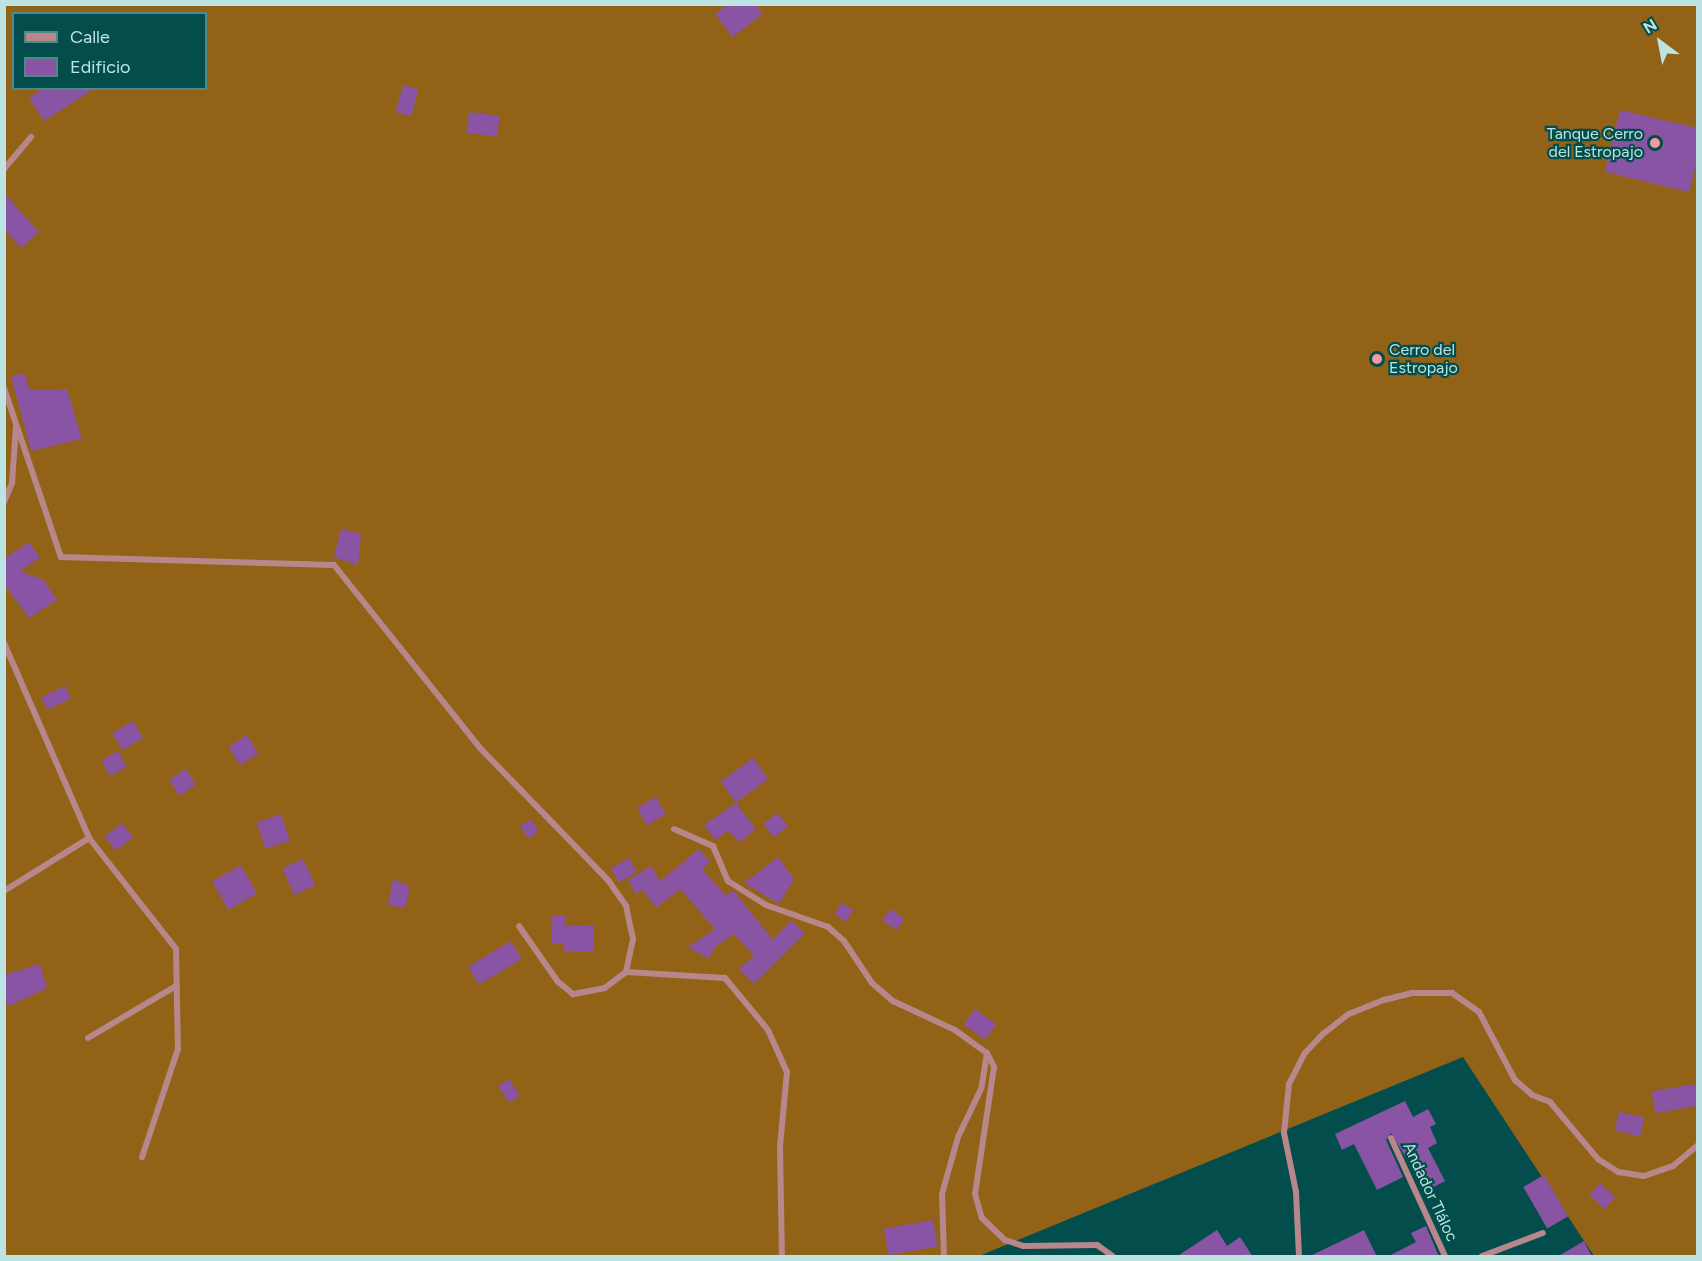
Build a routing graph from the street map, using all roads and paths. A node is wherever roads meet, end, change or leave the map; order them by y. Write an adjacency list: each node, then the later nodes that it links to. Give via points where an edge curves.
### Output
1 (32, 137): 2 (street)
2 (4, 168)
3 (4, 387): 4 (street)
4 (16, 422): 5 (street, via 12,483); 11 (street, via 61,557 334,565 480,748 614,889 626,906 633,939)
5 (4, 502)
6 (4, 643): 8 (street)
7 (674, 829): 14 (street, via 713,846 728,881 766,905 828,927 844,941 872,983 893,1001 955,1030)
8 (89, 838): 9 (street); 12 (street, via 176,949)
9 (4, 891)
10 (519, 926): 11 (street, via 558,982 573,994 605,988)
11 (626, 972): 19 (street, via 725,978 768,1030 787,1072 780,1146)
12 (177, 986): 13 (street); 17 (street, via 178,1049)
13 (88, 1038)
14 (987, 1053): 20 (street, via 981,1089 958,1137 942,1194); 21 (street, via 994,1067 975,1194 982,1218 1005,1240 1023,1246 1096,1245)
15 (1391, 1138): 23 (street, Andador Tláloc)
16 (1698, 1145): 22 (street, via 1673,1166 1644,1176 1618,1172 1598,1159 1550,1102 1532,1095 1515,1080 1492,1030 1470,1006 1452,993 1413,993 1384,1000 1349,1014 1323,1034 1305,1053 1289,1084 1284,1133 1296,1192)
17 (142, 1157)
18 (1543, 1233): 24 (street)
19 (782, 1257)
20 (944, 1257)
21 (1113, 1257)
22 (1299, 1257)
23 (1445, 1257)
24 (1482, 1257)

